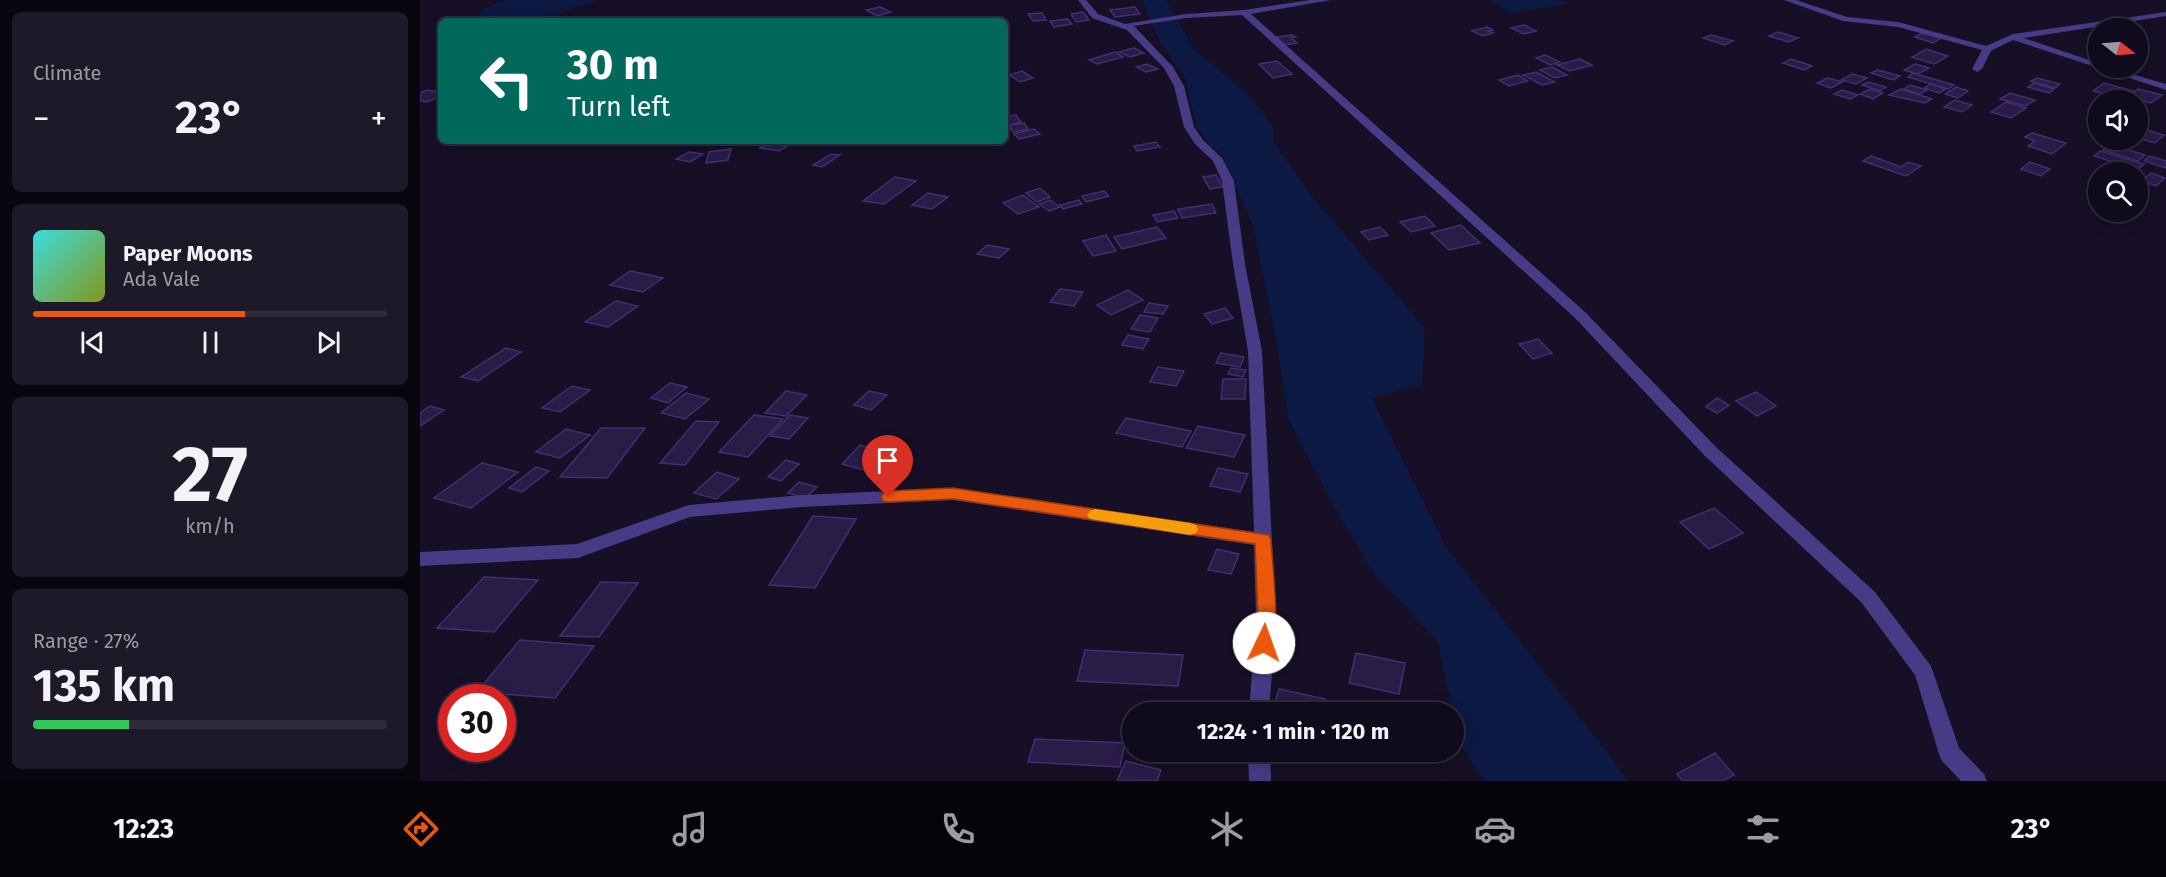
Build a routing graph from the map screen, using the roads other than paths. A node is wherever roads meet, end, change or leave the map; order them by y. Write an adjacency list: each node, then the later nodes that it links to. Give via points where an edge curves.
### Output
1 (1082, 0): 6 (street, via 1095,16)
2 (1327, 0): 4 (street)
3 (1788, 0): 8 (street, via 1846,19 1898,25)
4 (1244, 12): 6 (street); 18 (street, via 1580,315 1710,451 1868,597 1924,672 1950,754)
5 (2166, 14): 7 (street)
6 (1132, 25): 13 (street, via 1168,67 1179,86 1189,127 1218,160 1228,181 1255,351)
7 (2013, 37): 8 (street); 9 (street)
8 (1987, 48): 10 (street)
9 (2088, 63)
10 (1977, 69)
11 (2136, 78): 12 (street)
12 (2166, 87)
13 (1263, 540): 14 (street, via 953,494 802,501 689,512 578,551); 15 (street, via 1266,619)
14 (420, 559)
15 (1260, 702)
16 (1259, 762): 17 (street)
17 (1260, 781)
18 (1976, 781)

